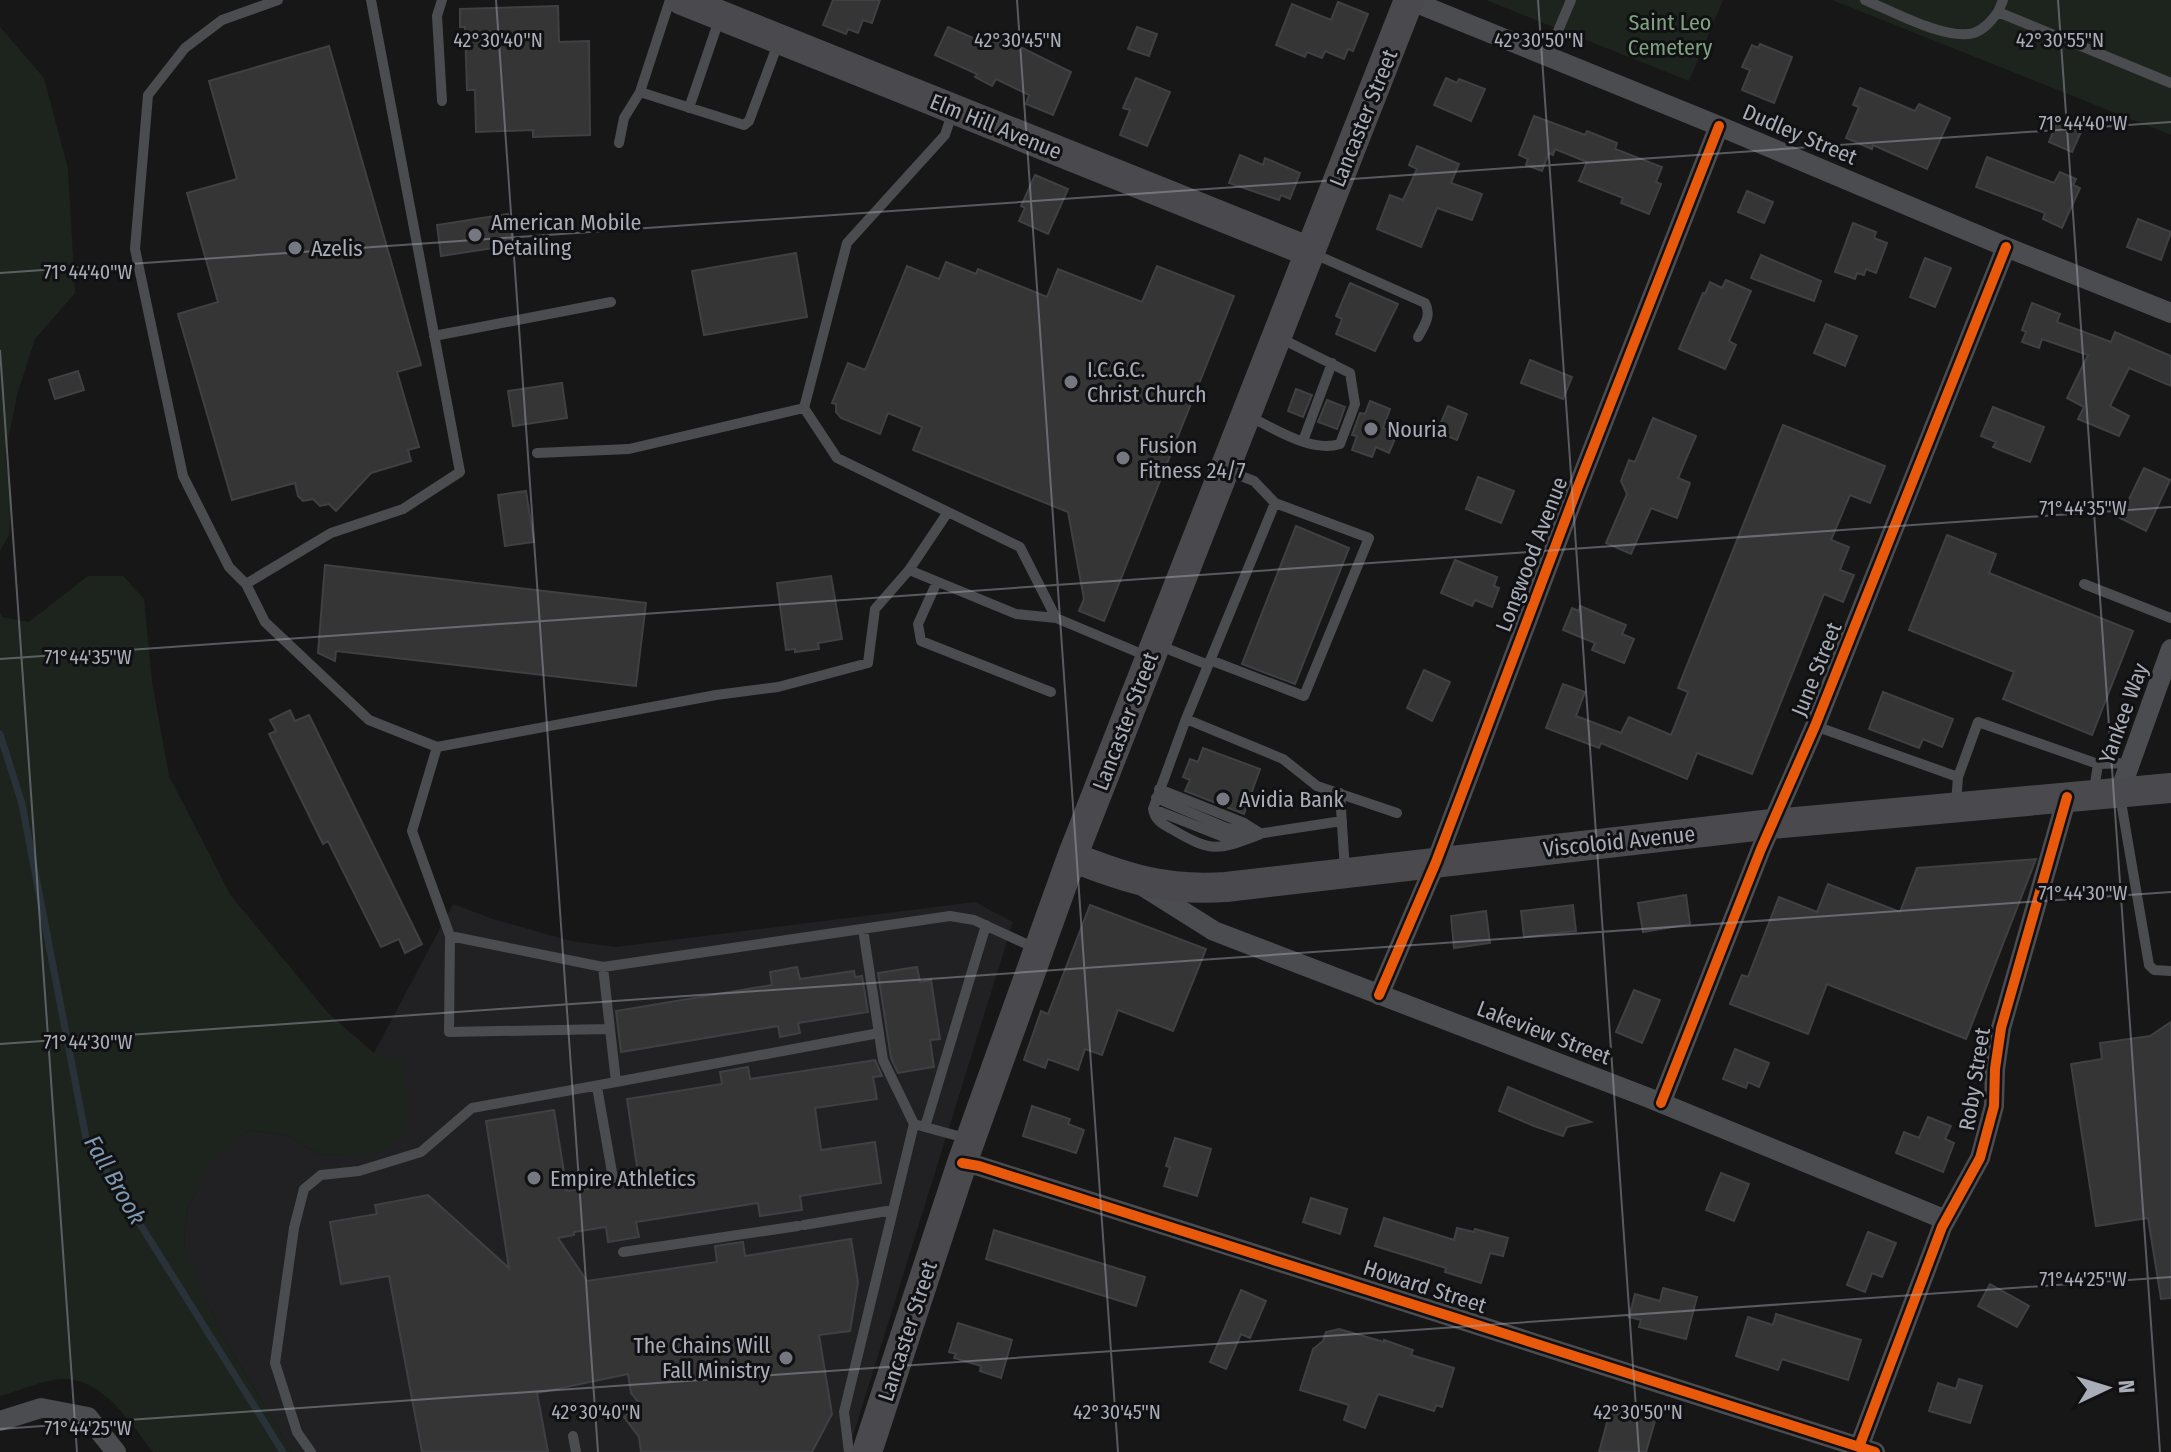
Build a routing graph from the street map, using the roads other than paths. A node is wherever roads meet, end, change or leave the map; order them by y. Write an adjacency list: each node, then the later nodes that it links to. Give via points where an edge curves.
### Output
1 (278, 0): 38 (lane, via 222,20 185,48 148,95 135,249 183,476 229,567)
2 (371, 0): 25 (lane)
3 (442, 0): 16 (lane, via 437,16)
4 (670, 0): 15 (lane)
5 (682, 0): 11 (main road, Elm Hill Avenue)
6 (1409, 0): 13 (street, Dudley Street); 22 (main road, Lancaster Street)
7 (1571, 0): 13 (lane)
8 (1865, 0): 10 (lane, via 1960,34 1986,26)
9 (2003, 0): 10 (lane)
10 (1998, 12): 14 (lane)
11 (721, 16): 12 (main road, Elm Hill Avenue); 17 (lane)
12 (780, 39): 17 (lane, via 744,125); 18 (main road, Elm Hill Avenue)
13 (1547, 57): 19 (street, Dudley Street)
14 (2171, 83)
15 (640, 92): 17 (lane); 20 (lane, via 624,118)
16 (442, 101)
17 (689, 108)
18 (953, 109): 22 (main road, Elm Hill Avenue); 29 (lane, via 945,135 847,243)
19 (1719, 126): 21 (street, Dudley Street); 62 (street, Longwood Avenue)
20 (619, 143)
21 (2006, 247): 24 (street, Dudley Street); 47 (street, June Street)
22 (1310, 252): 26 (main road, Lancaster Street); 27 (lane, via 1425,303 1428,318)
23 (611, 302): 25 (lane)
24 (2171, 313)
25 (434, 336): 38 (lane, via 460,472 403,509 331,533)
26 (1276, 336): 28 (lane); 30 (main road, Lancaster Street)
27 (1418, 337)
28 (1332, 363): 31 (lane); 31 (lane, via 1350,373 1355,404 1340,444 1328,448)
29 (804, 408): 32 (lane, via 629,449); 35 (lane, via 837,458)
30 (1245, 415): 31 (lane); 33 (main road, Lancaster Street)
31 (1303, 441)
32 (537, 453)
33 (1224, 469): 34 (lane, via 1254,481); 43 (main road, Lancaster Street)
34 (1275, 503): 44 (lane); 44 (lane, via 1369,538 1304,696)
35 (948, 512): 36 (lane); 40 (lane, via 1020,547)
36 (909, 570): 37 (lane); 48 (lane, via 875,609 868,663 778,687)
37 (937, 582): 40 (lane, via 1016,614); 45 (lane, via 918,624 921,641)
38 (246, 584): 48 (lane, via 265,622 369,720)
39 (2084, 584): 41 (lane)
40 (1056, 618): 43 (lane)
41 (2171, 618)
42 (2171, 649): 49 (street, Yankee Way)
43 (1153, 651): 44 (lane); 61 (main road, Lancaster Street)
44 (1209, 662): 46 (lane)
45 (1051, 692)
46 (1186, 719): 53 (lane, via 1283,759 1317,786); 55 (lane)
47 (1815, 726): 51 (lane); 59 (street, June Street)
48 (437, 747): 67 (lane, via 412,831)
49 (2130, 763): 50 (lane); 54 (street, Yankee Way)
50 (2098, 764): 51 (lane, via 1978,722); 54 (lane)
51 (1958, 777): 56 (lane)
52 (2171, 788): 54 (main road, Viscoloid Avenue)
53 (1340, 793): 57 (lane); 58 (lane)
54 (2093, 796): 56 (main road, Viscoloid Avenue); 70 (lane, via 2149,965); 81 (street, Roby Street, via 2001,1028 1994,1106 1980,1158)
55 (1156, 799): 60 (lane, via 1231,817); 60 (lane, via 1224,837); 60 (lane, via 1158,821 1206,847 1228,846)
56 (1956, 807): 59 (main road, Viscoloid Avenue)
57 (1397, 813)
58 (1342, 821): 60 (lane); 63 (lane)
59 (1772, 824): 62 (main road, Viscoloid Avenue); 76 (street, June Street)
60 (1261, 834)
61 (1072, 857): 64 (main road, Viscoloid Avenue); 68 (main road, Lancaster Street)
62 (1436, 862): 63 (main road, Viscoloid Avenue); 71 (street, Longwood Avenue)
63 (1346, 873): 64 (main road, Viscoloid Avenue, via 1196,889)
64 (1131, 879): 71 (street, Lakeview Street, via 1214,931)
65 (986, 925): 66 (lane, via 950,916); 68 (lane); 77 (lane)
66 (863, 929): 69 (lane); 73 (lane)
67 (450, 936): 69 (lane); 72 (lane, via 449,1032)
68 (1038, 949): 78 (main road, Lancaster Street)
69 (603, 967): 72 (lane)
70 (2171, 971)
71 (1379, 995): 76 (street, Lakeview Street)
72 (610, 1029): 74 (lane)
73 (879, 1033): 74 (lane); 77 (lane, via 883,1060)
74 (616, 1082): 75 (lane)
75 (597, 1087): 79 (lane); 87 (lane, via 472,1108 421,1152 359,1171 321,1175 304,1189 275,1363 297,1432)
76 (1661, 1103): 81 (street, Lakeview Street)
77 (920, 1125): 78 (lane); 80 (lane)
78 (966, 1151): 85 (street, Howard Street, via 979,1166); 90 (main road, Lancaster Street)
79 (613, 1178)
80 (893, 1210): 82 (lane); 89 (lane, via 844,1412)
81 (1946, 1220): 85 (street, Roby Street)
82 (623, 1252)
83 (0, 1421): 86 (street, via 41,1408 88,1417)
84 (573, 1436): 88 (lane)
85 (1867, 1450)
86 (116, 1452)
87 (311, 1452)
88 (576, 1452)
89 (849, 1452)
90 (867, 1452)

